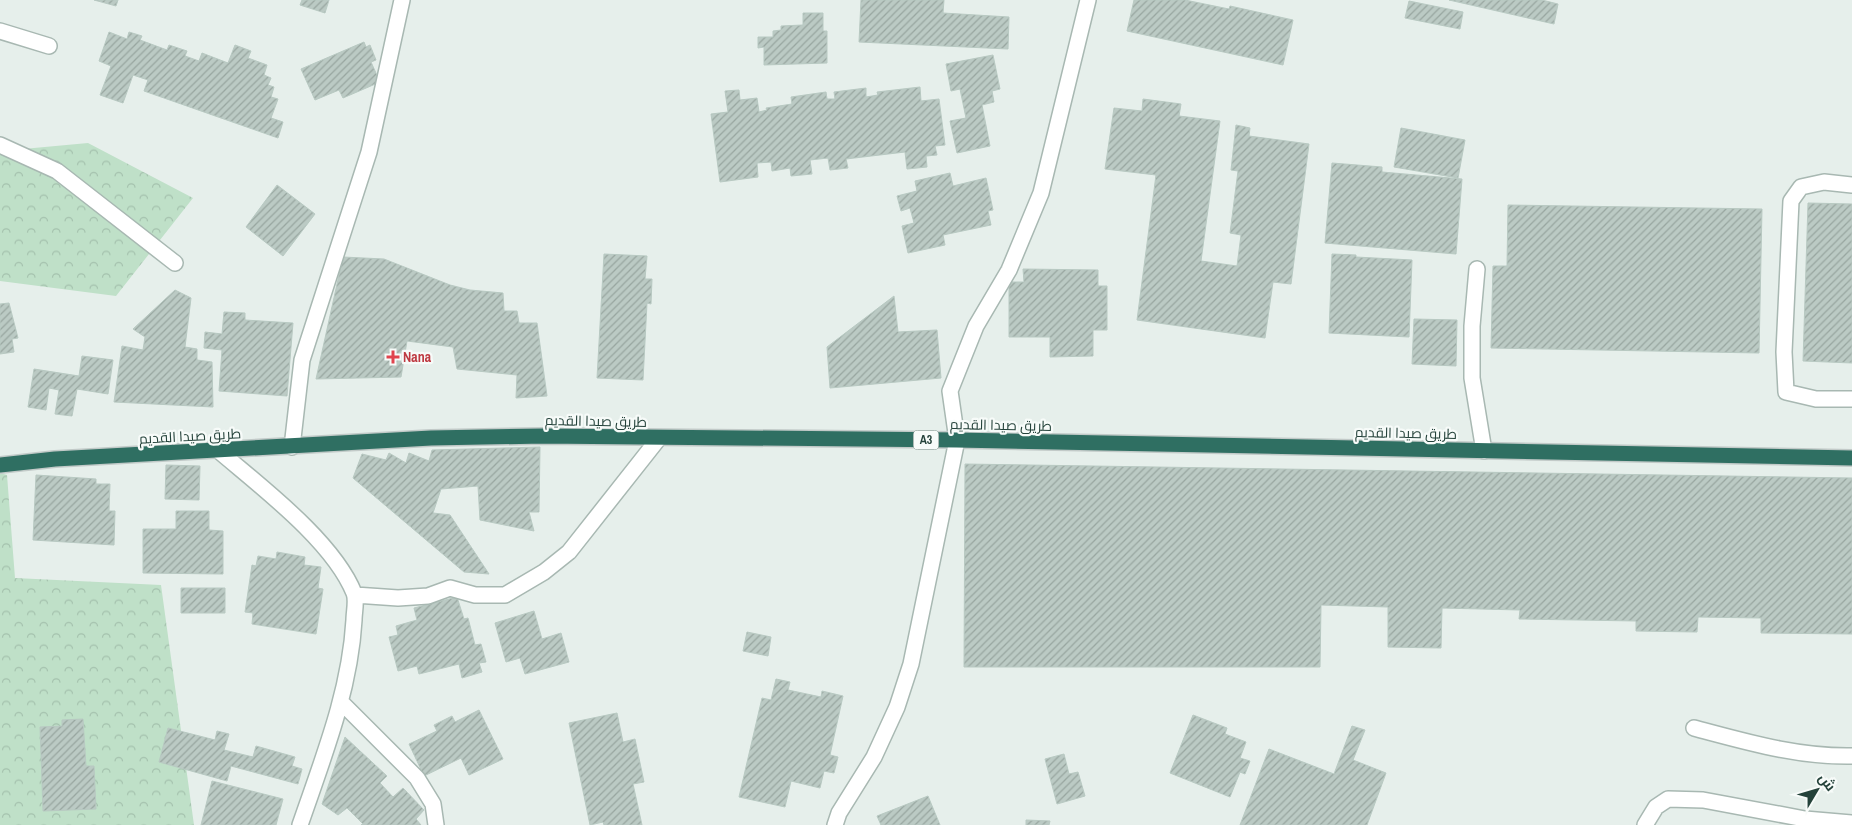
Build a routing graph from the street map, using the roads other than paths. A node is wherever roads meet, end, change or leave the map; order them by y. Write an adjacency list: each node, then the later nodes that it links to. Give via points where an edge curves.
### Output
1 (402, 0): 12 (street, via 369,152 302,360)
2 (1088, 0): 11 (street, via 1041,193 1009,270 976,326 950,391)
3 (0, 31): 4 (street)
4 (49, 46)
5 (0, 144): 7 (street, via 57,171)
6 (1852, 185): 9 (street, via 1824,182 1802,187 1791,201 1784,352 1786,392 1816,399)
7 (175, 263)
8 (1477, 269): 14 (street, via 1472,378)
9 (1852, 399)
10 (659, 438): 11 (highway, طريق صيدا القديم / A3); 12 (highway, طريق صيدا القديم / A3, via 431,438); 17 (street, via 569,552 544,572 505,595 475,595 450,588 428,596)
11 (957, 440): 14 (highway, طريق صيدا القديم / A3); 24 (street, via 910,664 897,707 874,758 839,813)
12 (292, 447): 13 (highway, طريق صيدا القديم / A3)
13 (219, 451): 16 (highway, طريق صيدا القديم / A3); 17 (street, via 283,506 323,547)
14 (1484, 451): 15 (highway, طريق صيدا القديم / A3)
15 (1852, 458)
16 (0, 465)
17 (355, 595): 18 (street, via 353,643)
18 (341, 702): 22 (street); 23 (street, via 417,778 433,804)
19 (1694, 728): 20 (street, via 1771,748 1823,756)
20 (1852, 756)
21 (1852, 823): 25 (street, via 1805,819 1703,800 1668,799 1656,807)
22 (300, 825)
23 (436, 825)
24 (835, 825)
25 (1645, 825)

